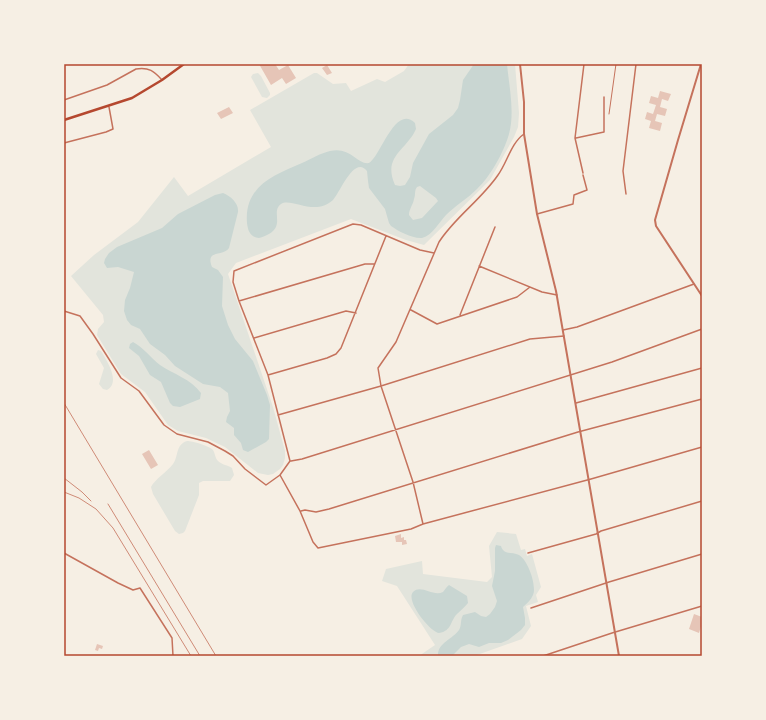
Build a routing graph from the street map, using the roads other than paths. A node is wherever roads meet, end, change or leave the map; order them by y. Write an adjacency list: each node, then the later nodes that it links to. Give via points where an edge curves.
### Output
1 (184, 64): 7 (main road)
2 (520, 64): 13 (street)
3 (584, 64): 14 (street)
4 (616, 64): 11 (lane)
5 (636, 64): 16 (street, via 623,171)
6 (701, 64): 23 (street, via 655,220 656,226)
7 (162, 80): 9 (street, via 155,71 140,68 107,85); 10 (main road, via 138,96)
8 (604, 97): 14 (street, via 604,132)
9 (64, 100)
10 (109, 107): 12 (main road); 15 (street, via 113,129)
11 (609, 114)
12 (64, 120)
13 (524, 134): 17 (street); 20 (street, via 490,186 446,230)
14 (575, 138): 17 (street, via 587,190 574,195 573,204)
15 (64, 143)
16 (626, 194)
17 (537, 214): 25 (street)
18 (495, 226): 22 (street)
19 (386, 236): 20 (street); 21 (street); 27 (street, via 353,224 234,271)
20 (434, 253): 28 (street)
21 (374, 264): 27 (street, via 365,264); 30 (street)
22 (479, 266): 24 (street); 31 (street)
23 (694, 284): 26 (street); 33 (street)
24 (530, 287): 25 (street); 31 (street, via 517,297)
25 (557, 295): 33 (street)
26 (702, 296)
27 (239, 301): 35 (street)
28 (410, 309): 31 (street, via 437,324); 39 (street, via 396,342 378,368)
29 (64, 311): 47 (street, via 80,316 121,378 139,391 168,430 225,450 266,485)
30 (356, 313): 35 (street, via 346,311); 37 (street, via 336,354)
31 (460, 315)
32 (702, 329): 38 (street)
33 (563, 330): 34 (street)
34 (564, 336): 38 (street); 39 (street, via 530,338)
35 (254, 338): 37 (street)
36 (702, 368): 41 (street)
37 (268, 375): 42 (street)
38 (571, 375): 41 (street); 43 (street)
39 (381, 386): 42 (street); 43 (street)
40 (702, 399): 44 (street)
41 (576, 403): 44 (street)
42 (278, 415): 46 (street)
43 (396, 430): 46 (street); 49 (street)
44 (581, 432): 48 (street); 49 (street)
45 (702, 447): 48 (street)
46 (290, 461): 47 (street)
47 (280, 475): 51 (street)
48 (589, 479): 52 (street); 53 (street)
49 (413, 482): 51 (street, via 329,509 316,512); 52 (street)
50 (702, 501): 53 (street)
51 (300, 511): 52 (street, via 312,542 318,548 411,530)
52 (423, 524)
53 (598, 533): 55 (street); 57 (street)
54 (64, 553): 61 (street, via 133,590 140,588 172,638)
55 (528, 553)
56 (702, 554): 57 (street)
57 (607, 583): 59 (street); 60 (street)
58 (702, 606): 60 (street)
59 (531, 608)
60 (615, 632): 62 (street); 63 (street)
61 (174, 656)
62 (543, 656)
63 (620, 656)

